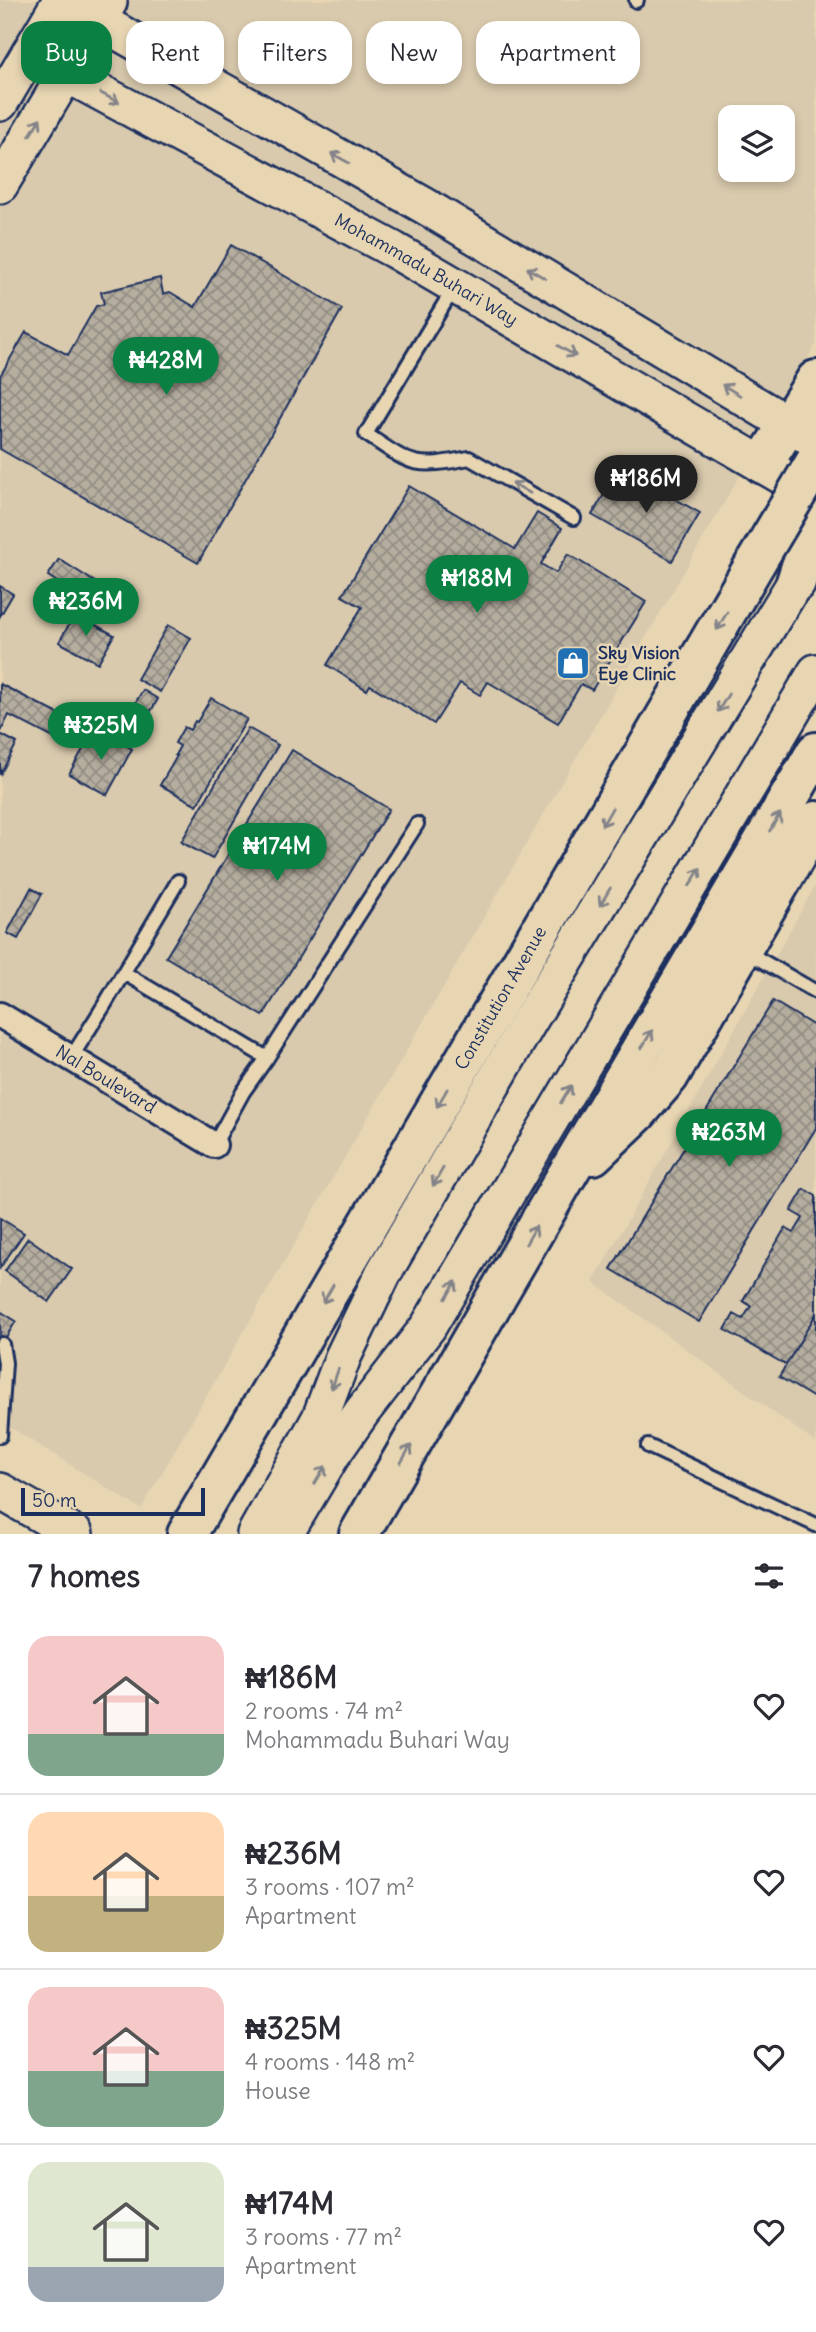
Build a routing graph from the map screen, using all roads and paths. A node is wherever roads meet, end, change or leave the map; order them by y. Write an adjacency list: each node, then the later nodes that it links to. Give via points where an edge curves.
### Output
1 (61, 0): 2 (main road); 3 (main road)
2 (104, 10): 11 (main road, one-way to 2)
3 (49, 21)
4 (21, 68): 7 (main road)
5 (60, 84): 8 (main road, one-way to 5)
6 (85, 84): 9 (main road, Mohammadu Buhari Way, one-way to 9)
7 (0, 103)
8 (0, 185)
9 (455, 286): 13 (main road, Mohammadu Buhari Way, one-way to 13); 15 (lane, one-way to 9, via 469,458 412,463 366,434)
10 (816, 380): 11 (main road)
11 (803, 433): 13 (main road)
12 (816, 461): 38 (main road, Constitution Avenue, one-way to 38, bridge)
13 (763, 464): 14 (main road, Mohammadu Buhari Way)
14 (816, 496)
15 (574, 518)
16 (816, 519): 18 (main road)
17 (816, 547): 18 (main road, Constitution Avenue)
18 (796, 582): 39 (main road, Constitution Avenue, one-way to 39, via 528,1023 383,1274 320,1418)
19 (816, 671): 40 (main road, one-way to 19, via 332,1455 428,1327)
20 (816, 752): 31 (main road, one-way to 20)
21 (816, 821): 24 (main road)
22 (417, 824): 29 (lane)
23 (178, 881): 25 (lane)
24 (742, 949): 26 (lane); 31 (main road, via 669,1076 637,1114)
25 (124, 973): 28 (lane); 29 (lane)
26 (816, 992)
27 (0, 1015): 28 (street, Nal Boulevard)
28 (71, 1058): 30 (street, Nal Boulevard)
29 (267, 1058): 30 (lane)
30 (214, 1144)
31 (561, 1185): 41 (main road, one-way to 31)
32 (2, 1344): 33 (lane)
33 (0, 1436)
34 (648, 1446): 36 (lane)
35 (0, 1491): 37 (main road)
36 (816, 1525)
37 (75, 1534)
38 (187, 1534)
39 (255, 1534)
40 (285, 1534)
41 (359, 1534)

